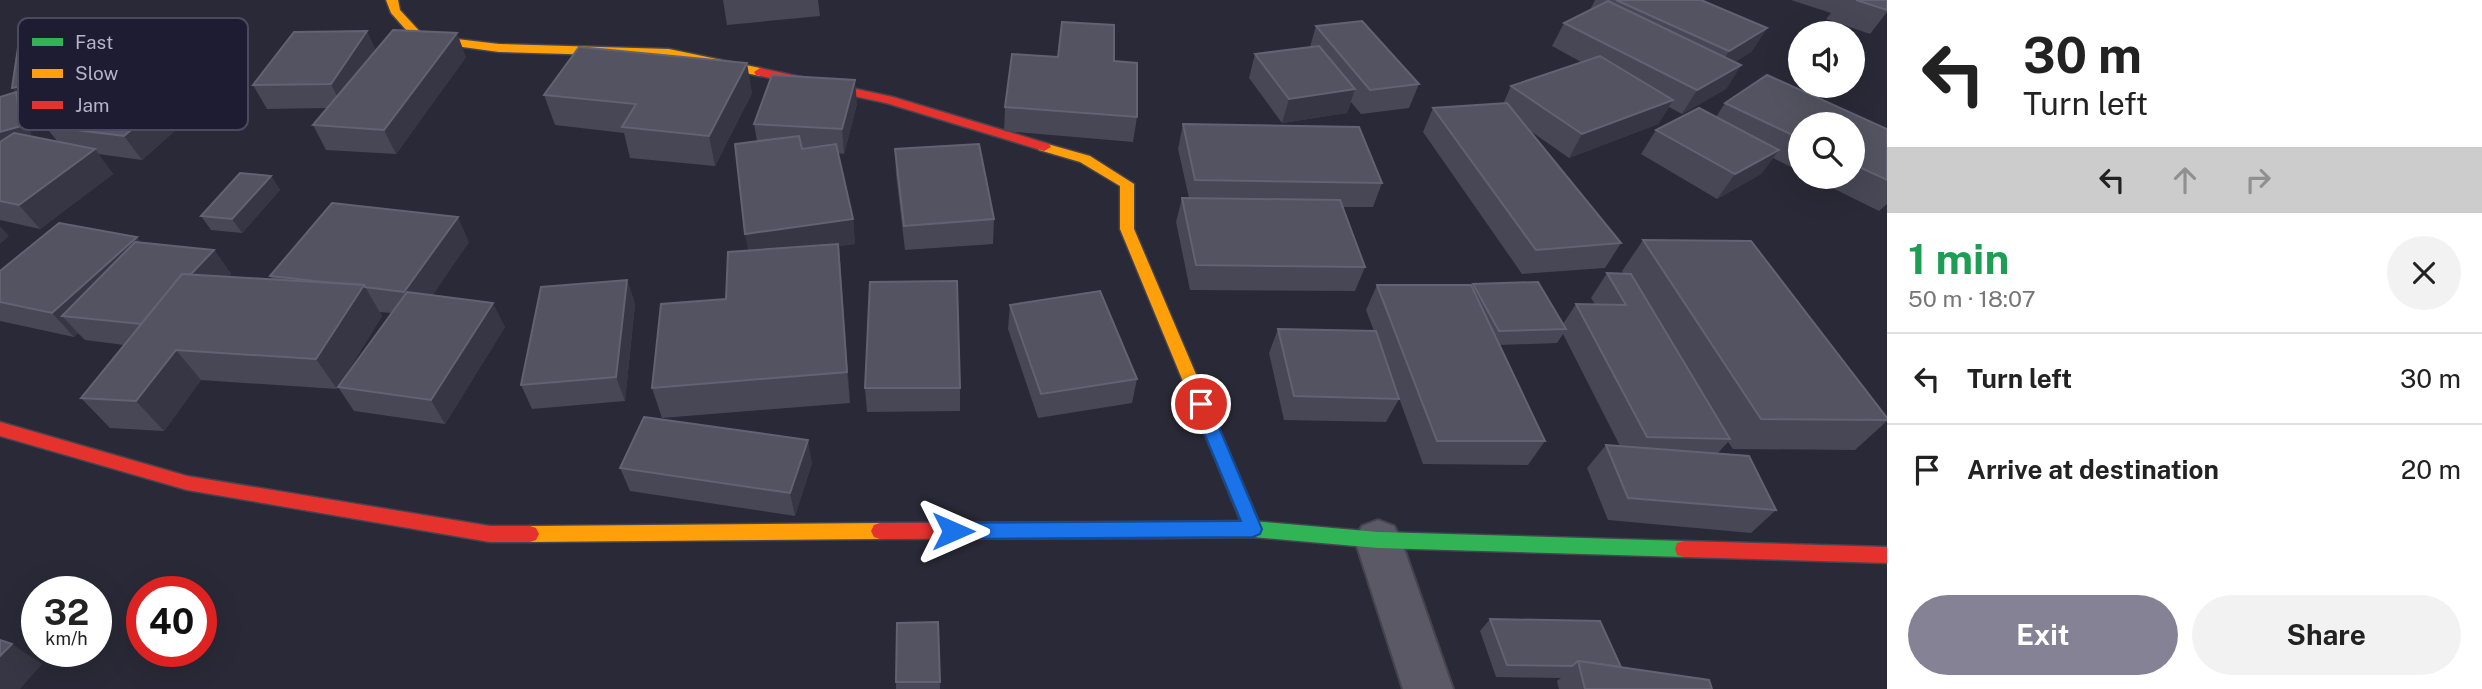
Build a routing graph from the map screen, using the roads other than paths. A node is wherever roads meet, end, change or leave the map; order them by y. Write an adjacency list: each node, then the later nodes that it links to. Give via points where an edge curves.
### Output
1 (392, 0): 3 (street, via 395,11 419,38 499,48 669,53 889,100 1085,159 1127,184 1127,229)
2 (0, 429): 3 (street, via 187,483 490,534)
3 (1253, 529): 4 (street)
4 (1378, 540): 5 (street); 6 (street)
5 (1887, 555)
6 (1428, 689)

